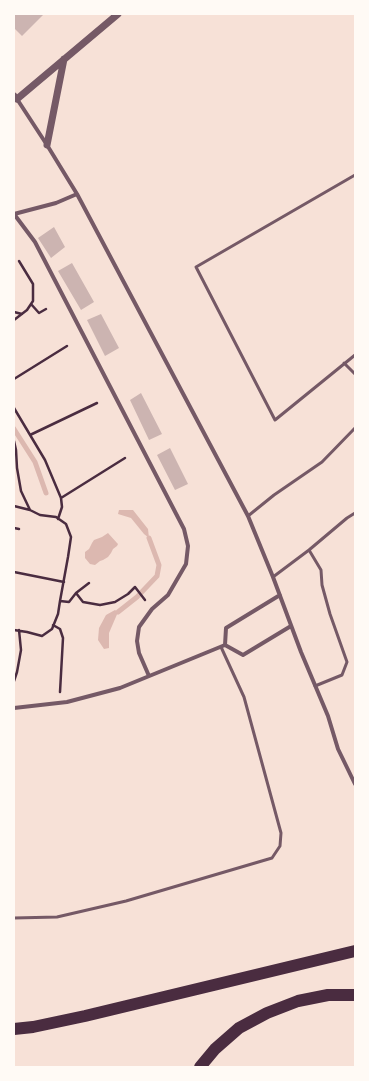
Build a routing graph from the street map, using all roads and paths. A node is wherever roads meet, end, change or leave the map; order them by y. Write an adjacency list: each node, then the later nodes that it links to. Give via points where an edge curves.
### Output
1 (118, 14): 2 (street)
2 (64, 59): 3 (street); 4 (street)
3 (15, 98): 4 (street)
4 (47, 145): 6 (street)
5 (355, 175): 16 (lane, via 196,267 275,420)
6 (77, 194): 7 (street, via 56,203); 31 (street)
7 (14, 214): 49 (street, via 35,242 184,529 188,546 186,564 168,595 152,609 139,628 139,653)
8 (19, 261): 9 (path, via 33,284)
9 (31, 304): 10 (path, via 39,313); 12 (path)
10 (46, 309)
11 (14, 312): 12 (path)
12 (22, 314): 13 (path)
13 (14, 320)
14 (67, 346): 18 (path)
15 (355, 355): 16 (lane)
16 (344, 363): 17 (lane)
17 (355, 374)
18 (14, 379)
19 (97, 403): 22 (path)
20 (14, 408): 22 (path)
21 (355, 428): 31 (lane, via 322,462)
22 (30, 435): 27 (path)
23 (14, 441): 25 (path)
24 (125, 458): 27 (path)
25 (17, 468): 26 (path); 29 (path, via 21,491)
26 (14, 473)
27 (61, 498): 32 (path, via 62,507)
28 (14, 506): 29 (path)
29 (30, 510): 32 (path)
30 (355, 513): 35 (lane)
31 (248, 516): 37 (street)
32 (58, 519): 38 (path, via 66,524 71,537)
33 (14, 528): 34 (path)
34 (19, 529)
35 (309, 550): 37 (lane); 51 (lane, via 321,570 322,585 330,614 347,662 342,675)
36 (14, 572): 38 (path)
37 (273, 577): 41 (street)
38 (64, 582): 42 (path)
39 (89, 583): 40 (path)
40 (76, 593): 42 (path, via 70,602); 43 (path, via 83,602 100,605 115,602 135,587)
41 (280, 595): 45 (street); 48 (street, via 226,628)
42 (60, 600): 44 (path)
43 (145, 600)
44 (53, 625): 47 (path, via 52,629 42,636); 52 (path, via 60,629 63,638)
45 (291, 626): 48 (street, via 243,656); 51 (street)
46 (14, 630): 47 (path)
47 (19, 630): 50 (path, via 21,650)
48 (223, 646): 49 (street); 55 (lane, via 244,697 281,833 280,846 272,858 118,903 57,917)
49 (149, 676): 53 (street, via 120,688 67,702)
50 (14, 681)
51 (315, 686): 54 (street, via 338,749)
52 (60, 692)
53 (14, 708)
54 (355, 784)
55 (14, 918)
56 (355, 951): 58 (highway, via 85,1016)
57 (355, 995): 59 (highway, via 328,995 298,1000 267,1013 239,1028 215,1049)
58 (14, 1029)
59 (200, 1067)

